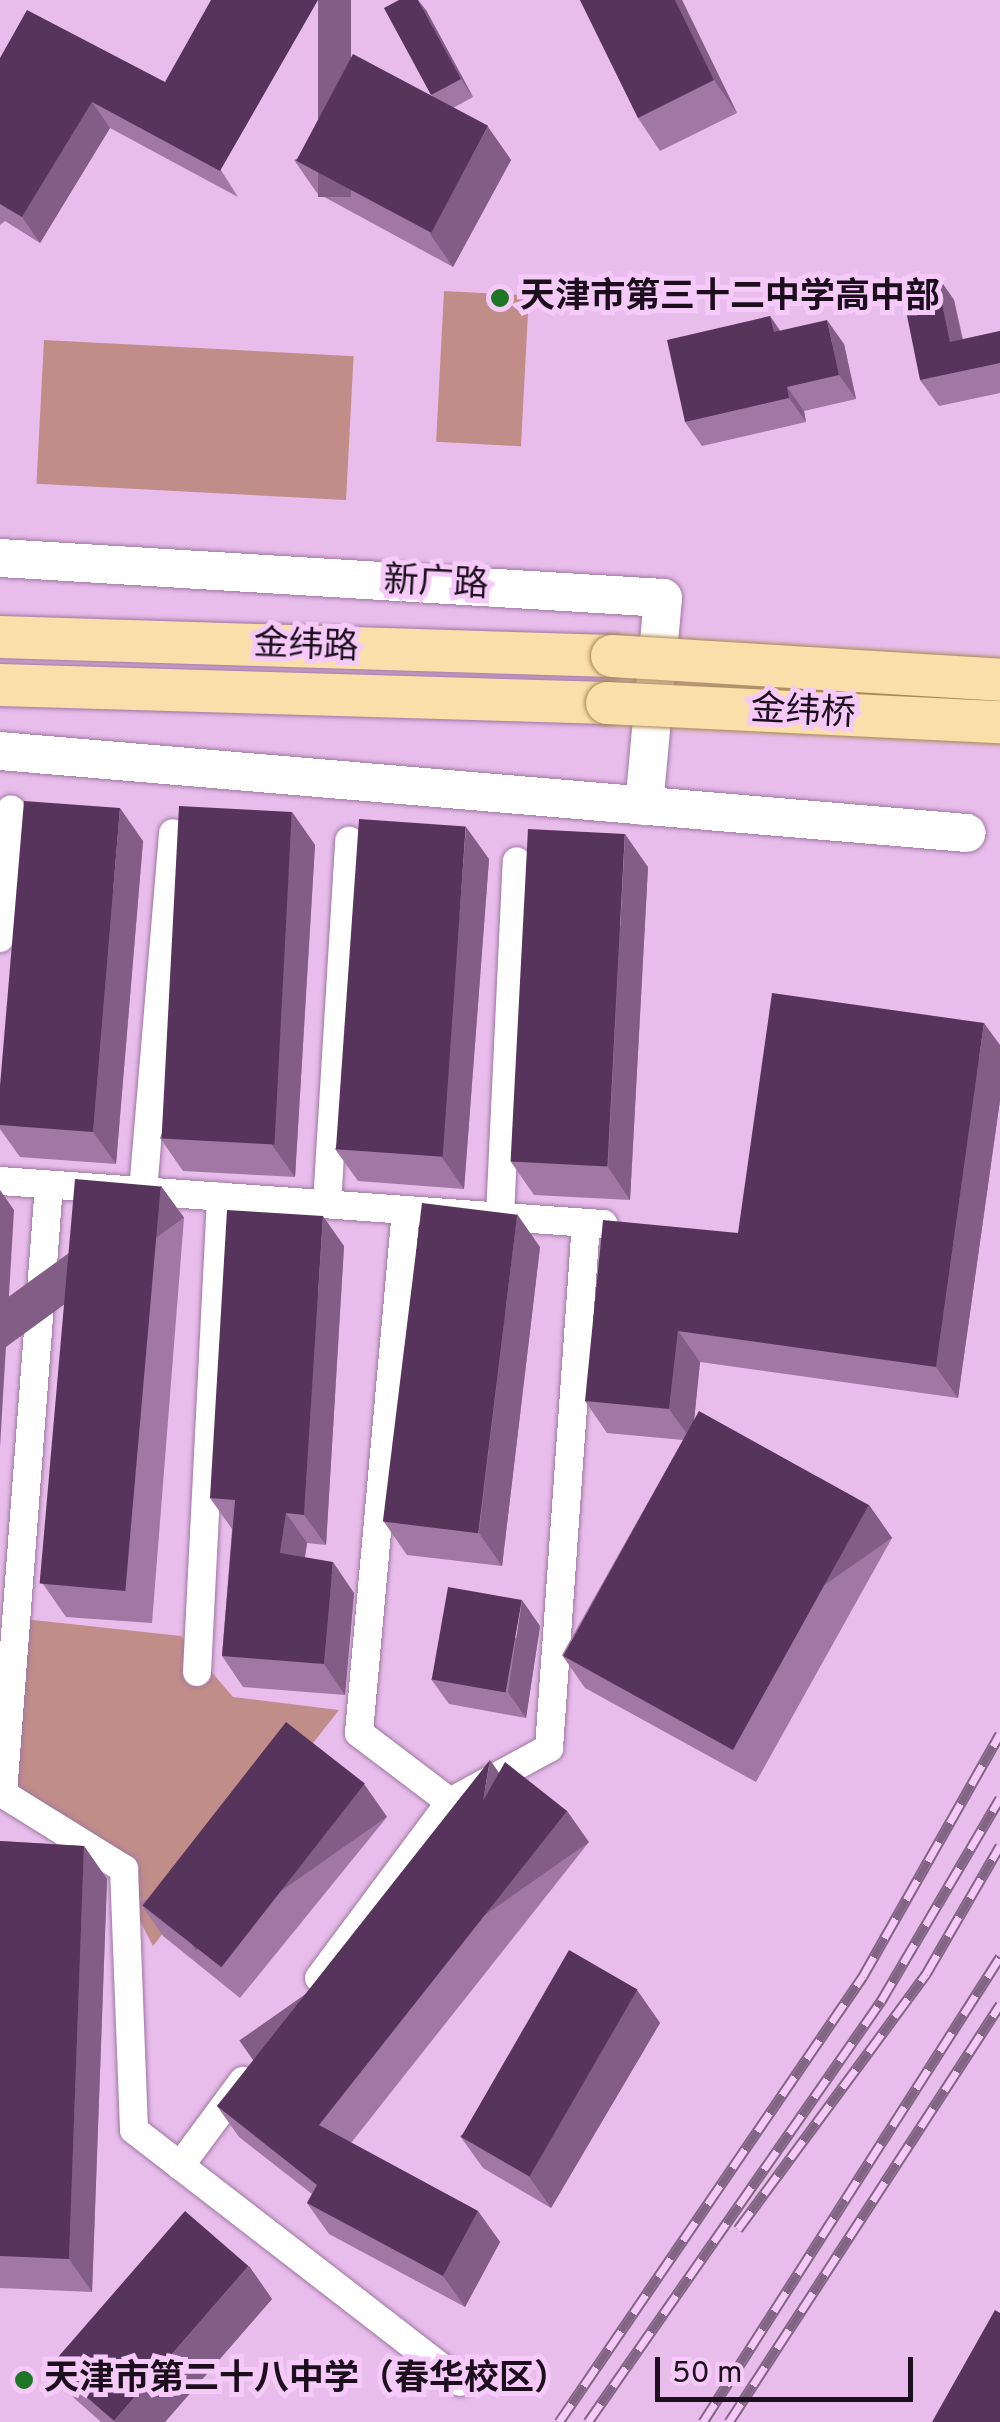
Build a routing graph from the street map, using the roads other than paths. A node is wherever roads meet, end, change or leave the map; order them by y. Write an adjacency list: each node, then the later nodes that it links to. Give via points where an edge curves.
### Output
1 (0, 558): 9 (street, 新广路, via 663,598)
2 (0, 637): 3 (main road, 金纬路)
3 (612, 656): 4 (main road, 金纬桥, bridge)
4 (1000, 680)
5 (0, 685): 6 (main road, 金纬路)
6 (607, 703): 7 (main road, 金纬桥, bridge)
7 (1000, 722)
8 (0, 751): 9 (street)
9 (644, 806): 12 (street)
10 (11, 809): 15 (street)
11 (172, 833): 18 (street)
12 (967, 833)
13 (349, 841): 20 (street)
14 (516, 861): 22 (street)
15 (0, 938)
16 (0, 1181): 17 (street)
17 (49, 1185): 18 (street); 26 (street)
18 (143, 1191): 19 (street)
19 (221, 1197): 20 (street); 25 (street)
20 (326, 1204): 21 (street)
21 (406, 1210): 22 (street); 27 (street, via 360,1733)
22 (500, 1216): 23 (street)
23 (586, 1223): 24 (street); 27 (street, via 548,1748)
24 (643, 1227)
25 (197, 1672)
26 (2, 1793): 30 (street, via 124,1868 134,2130)
27 (450, 1802): 28 (street)
28 (298, 2008)
29 (262, 2055): 30 (street)
30 (180, 2166): 31 (street)
31 (460, 2382)

